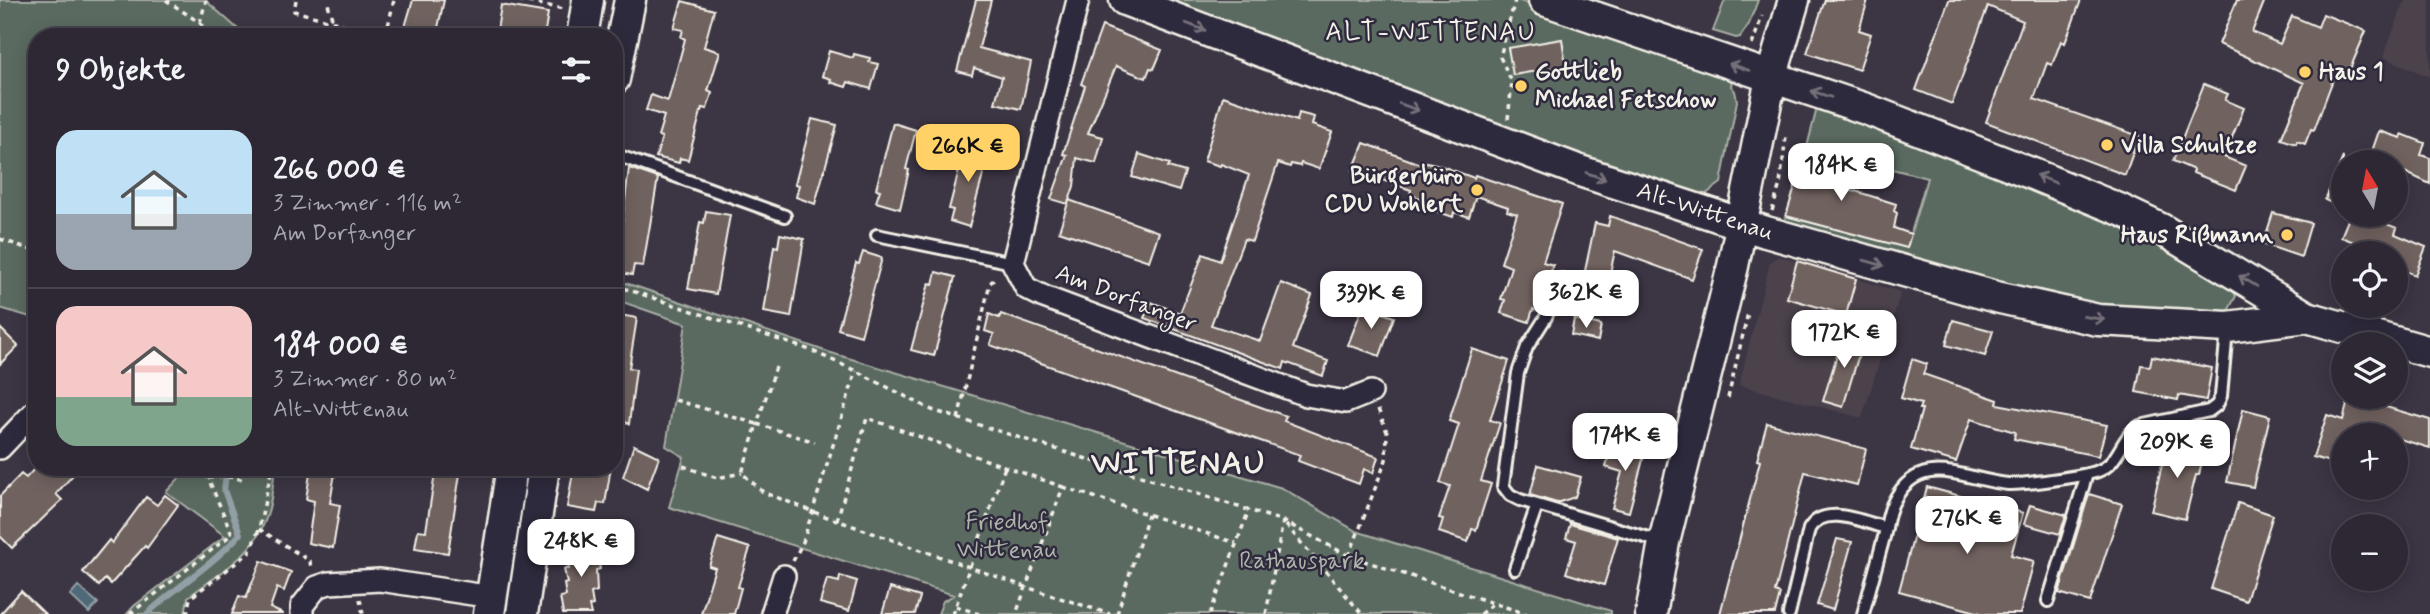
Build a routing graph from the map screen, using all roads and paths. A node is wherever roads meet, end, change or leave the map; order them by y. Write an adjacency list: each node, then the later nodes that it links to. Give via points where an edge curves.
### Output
1 (166, 0): 15 (path)
2 (206, 0): 15 (path)
3 (296, 0): 14 (path, via 294,11)
4 (327, 0): 14 (path)
5 (394, 0): 19 (path)
6 (518, 0): 20 (path)
7 (630, 0): 20 (main road)
8 (1078, 0): 31 (street)
9 (1125, 0): 24 (main road, Alt-Wittenau, one-way to 24)
10 (1515, 0): 24 (path, via 1500,57 1512,82 1508,120)
11 (1547, 0): 22 (main road, Alt-Wittenau, one-way to 11)
12 (1794, 0): 22 (main road)
13 (1764, 8): 21 (path)
14 (332, 22): 17 (path); 18 (path)
15 (200, 23): 16 (path)
16 (205, 28)
17 (330, 28)
18 (355, 28)
19 (387, 28)
20 (594, 28)
21 (1755, 36)
22 (1771, 78): 27 (main road); 34 (main road, Alt-Wittenau, one-way to 22, via 2161,229 2121,210 1866,109)
23 (1787, 129): 27 (path, via 1780,184)
24 (1494, 138): 27 (main road, Alt-Wittenau, one-way to 27, via 1580,171)
25 (623, 157): 26 (lane)
26 (785, 216)
27 (1755, 222): 35 (main road, Alt-Wittenau, one-way to 35, via 1996,297 2098,320); 65 (main road, via 1734,266)
28 (877, 235): 31 (lane)
29 (0, 239): 30 (path)
30 (28, 249)
31 (1013, 263): 39 (street, Am Dorfanger, via 1026,288 1044,297 1306,395 1346,402); 42 (path, via 990,283)
32 (1562, 279): 57 (lane, via 1518,373 1502,480 1510,495)
33 (623, 288): 38 (path)
34 (2306, 317): 35 (main road, Alt-Wittenau); 36 (main road, Alt-Wittenau)
35 (2228, 327): 49 (lane, via 2217,405 2140,426 2131,431 2107,467)
36 (2430, 352)
37 (776, 367): 43 (path)
38 (856, 371): 42 (path); 58 (path)
39 (1371, 391): 67 (path, via 1387,432 1386,460)
40 (675, 400): 43 (path)
41 (28, 419): 45 (street)
42 (958, 419): 59 (path)
43 (757, 424): 44 (path); 48 (path)
44 (815, 442)
45 (0, 448)
46 (683, 466): 48 (path, via 717,478)
47 (1005, 467): 56 (path); 61 (path, via 867,418); 68 (path)
48 (742, 473): 58 (path, via 763,492)
49 (2087, 474): 63 (lane, via 2010,484 1926,472 1906,483 1893,502); 73 (lane)
50 (224, 476): 52 (path)
51 (224, 476): 78 (path, via 208,478 232,534)
52 (242, 476)
53 (270, 476): 64 (path)
54 (511, 476): 75 (main road)
55 (543, 476): 80 (main road)
56 (1063, 487): 60 (path); 72 (path)
57 (1537, 505): 65 (lane); 69 (lane)
58 (812, 510): 61 (path); 70 (path, via 803,541)
59 (1249, 510): 62 (path); 66 (path)
60 (1148, 515): 66 (path); 86 (path)
61 (837, 520): 68 (path)
62 (1283, 521): 67 (path); 88 (path); 89 (path)
63 (1886, 528): 93 (lane, via 1838,516 1814,521); 94 (lane)
64 (259, 529): 71 (path, via 310,561); 79 (path, via 249,554 190,598)
65 (1664, 542): 92 (main road)
66 (1236, 543): 87 (path)
67 (1349, 556): 74 (path)
68 (971, 567): 72 (path); 76 (path)
69 (1515, 569)
70 (784, 576): 81 (street)
71 (317, 587): 75 (street, via 380,580); 77 (street)
72 (1026, 587): 84 (path); 85 (path)
73 (2048, 601)
74 (1493, 604): 90 (path); 91 (path)
75 (490, 606)
76 (956, 606): 82 (path); 83 (path)
77 (299, 612)
78 (130, 614)
79 (187, 614)
80 (522, 614)
81 (772, 614)
82 (953, 614)
83 (979, 614)
84 (1016, 614)
85 (1110, 614)
86 (1117, 614)
87 (1210, 614)
88 (1266, 614)
89 (1362, 614)
90 (1480, 614)
91 (1527, 614)
92 (1651, 614)
93 (1789, 614)
94 (1863, 614)

